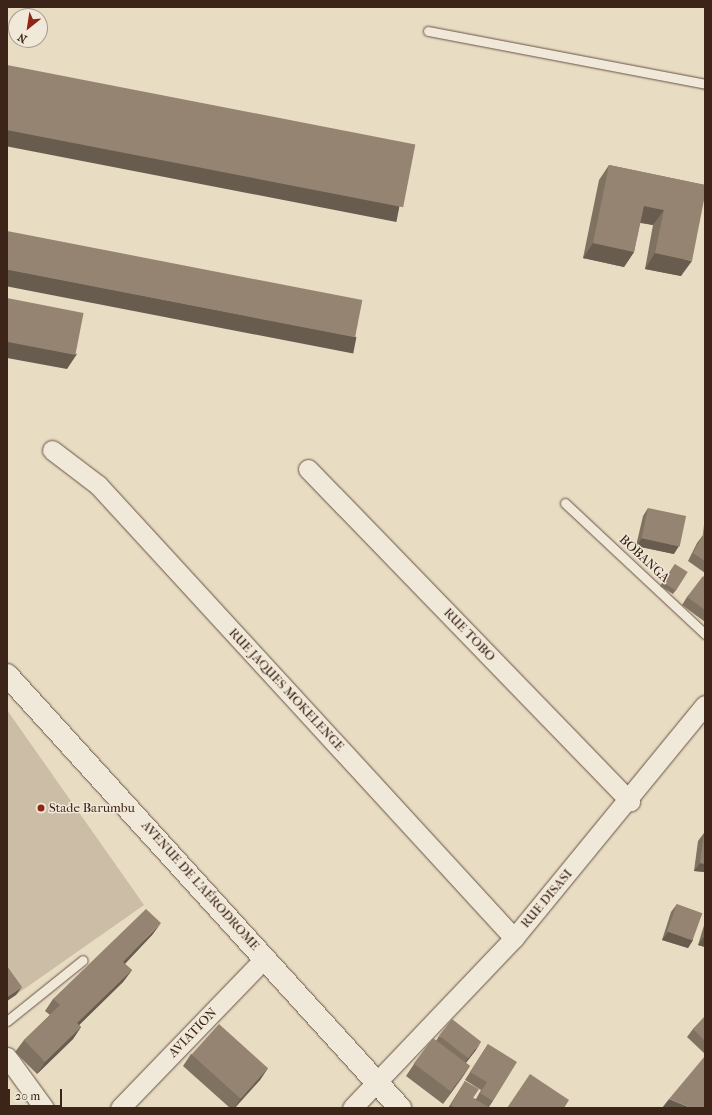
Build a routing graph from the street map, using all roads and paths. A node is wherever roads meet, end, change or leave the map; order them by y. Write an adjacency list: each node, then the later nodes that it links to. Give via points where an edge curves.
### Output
1 (428, 31): 2 (lane)
2 (705, 84)
3 (52, 450): 10 (street, RUE JAQUES MOKELENGE, via 98,485)
4 (308, 469): 9 (street, RUE TOBO)
5 (565, 503): 6 (lane, BOBANGA)
6 (705, 634)
7 (7, 674): 11 (street, AVENUE DE L’AÉRODROME)
8 (705, 705): 9 (street, RUE DISASI)
9 (630, 801): 10 (street, RUE DISASI)
10 (514, 938): 15 (street, RUE DISASI)
11 (265, 958): 15 (street, AVENUE DE L’AÉRODROME); 17 (street, AVIATION)
12 (83, 960): 13 (lane)
13 (7, 1021)
14 (7, 1057): 16 (street)
15 (376, 1082): 18 (street, RUE DISASI); 19 (street, AVENUE DE L’AÉRODROME)
16 (44, 1108)
17 (120, 1108)
18 (352, 1108)
19 (400, 1108)

